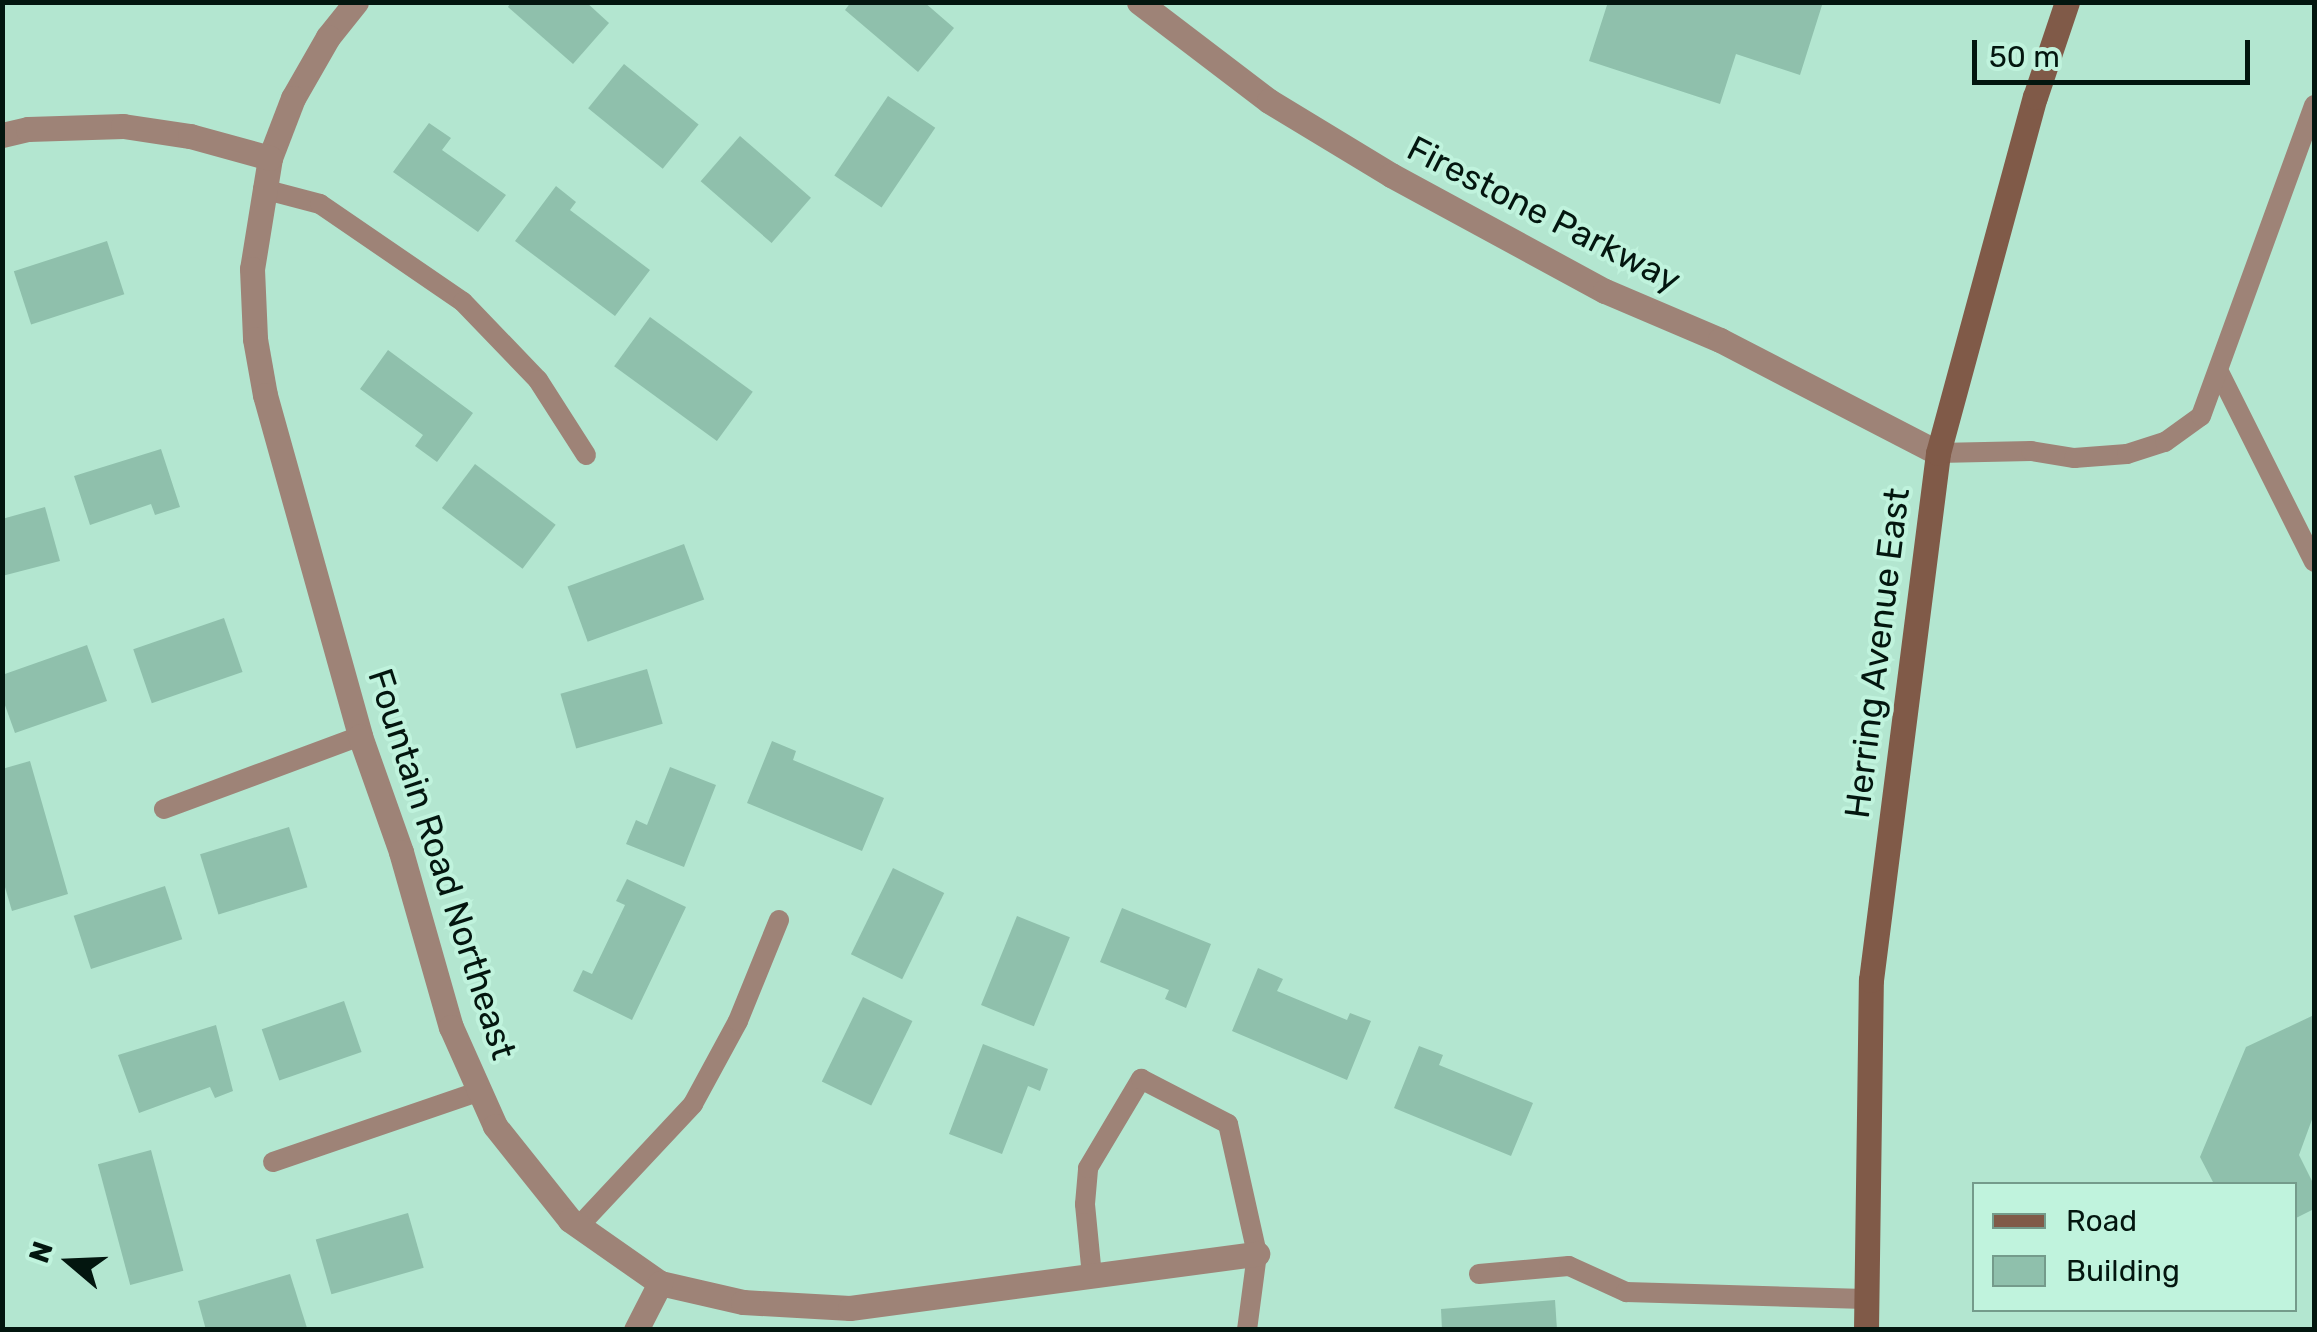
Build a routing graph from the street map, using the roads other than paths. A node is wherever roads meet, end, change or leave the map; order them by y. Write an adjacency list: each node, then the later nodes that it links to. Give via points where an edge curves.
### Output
1 (356, 2): 6 (street, Fountain Road Northeast, via 294,98)
2 (1139, 2): 9 (street, Firestone Parkway, via 1269,100 1391,175 1605,291 1720,340)
3 (2067, 2): 9 (main road, Herring Avenue East)
4 (2314, 105): 8 (lane)
5 (2, 135): 6 (street, via 123,126)
6 (270, 158): 7 (street, Fountain Road Northeast)
7 (263, 189): 10 (lane, via 320,204 463,302 538,380); 12 (street, Fountain Road Northeast, via 252,269 258,356)
8 (2220, 374): 9 (lane, via 2201,416 2165,442 2127,454); 11 (lane)
9 (1938, 452): 22 (main road, Herring Avenue East, via 1872,980)
10 (586, 455)
11 (2314, 562)
12 (360, 736): 13 (lane); 15 (street, Fountain Road Northeast, via 451,1028)
13 (164, 808)
14 (779, 920): 17 (lane, via 738,1020 693,1104)
15 (480, 1091): 16 (lane); 17 (street, Fountain Road Northeast, via 495,1126)
16 (273, 1162)
17 (579, 1226): 21 (street, Fountain Road Northeast)
18 (1257, 1254): 20 (street, Fountain Road Northeast); 20 (lane, via 1228,1124 1141,1079 1088,1168); 25 (lane)
19 (1479, 1274): 22 (lane, via 1569,1266 1626,1292)
20 (1092, 1276): 23 (street, Fountain Road Northeast)
21 (660, 1283): 23 (street, Fountain Road Northeast); 24 (street)
22 (1865, 1299): 26 (main road, Herring Avenue East)
23 (851, 1319)
24 (636, 1330)
25 (1247, 1330)
26 (1866, 1330)

